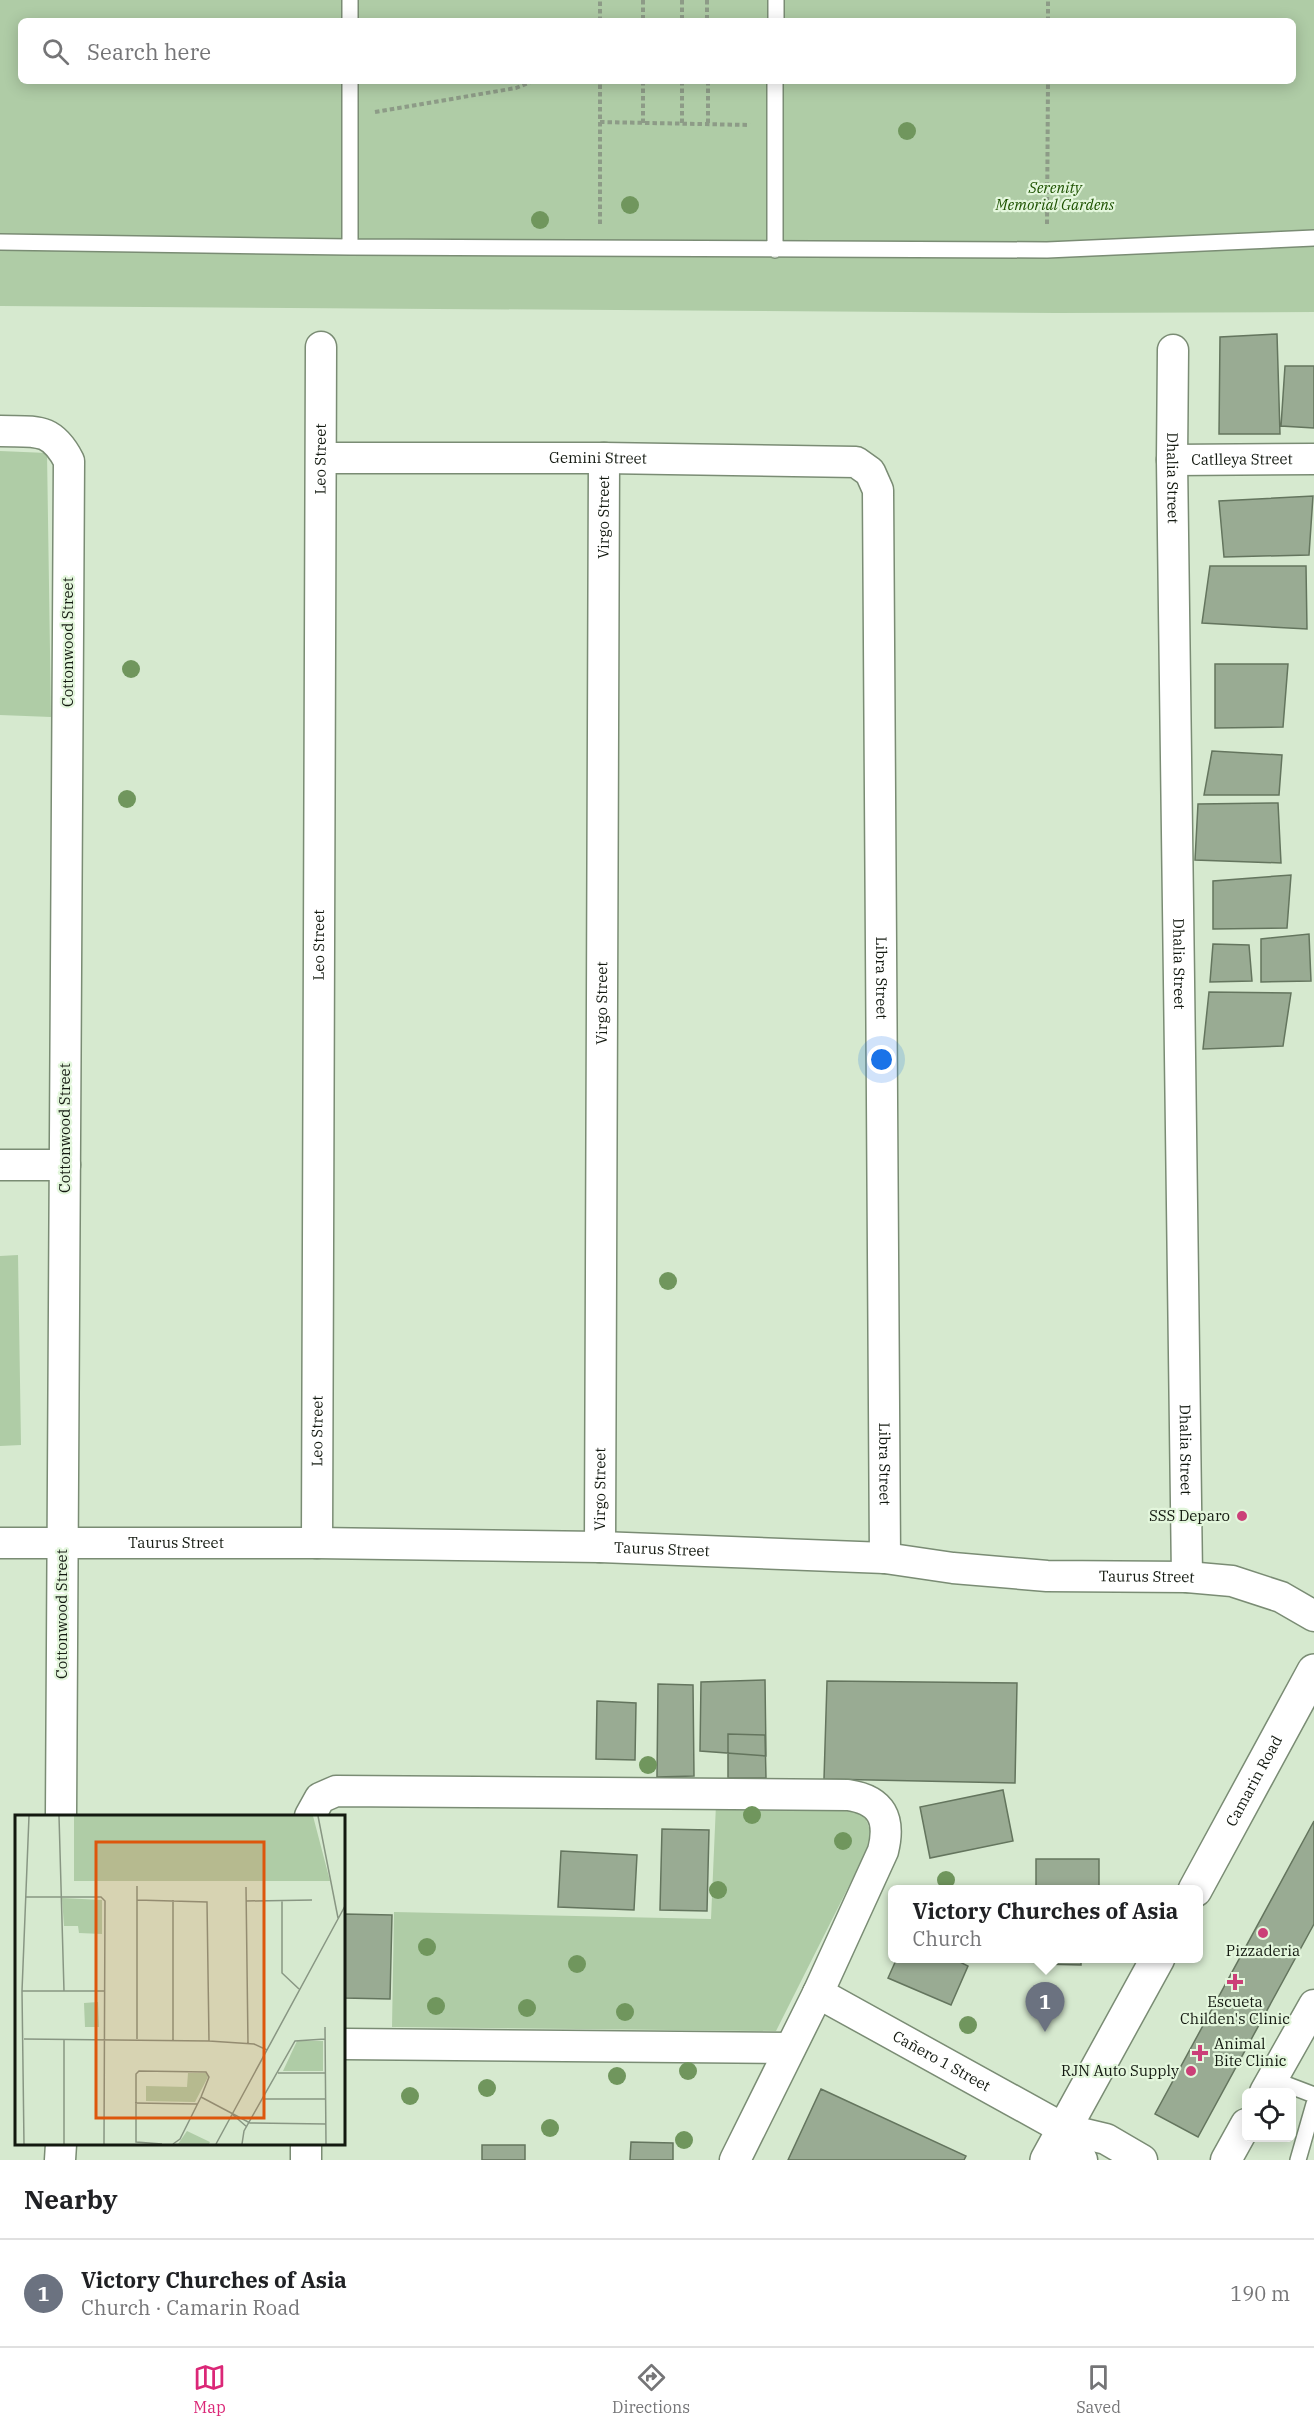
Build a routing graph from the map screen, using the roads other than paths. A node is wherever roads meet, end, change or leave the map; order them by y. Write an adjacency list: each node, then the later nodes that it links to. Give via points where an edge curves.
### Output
1 (350, 0): 3 (lane)
2 (776, 0): 4 (lane)
3 (350, 18)
4 (776, 18)
5 (350, 84): 9 (lane)
6 (775, 84): 10 (lane)
7 (1314, 237): 10 (lane, via 1047,250)
8 (0, 242): 9 (lane)
9 (350, 247): 10 (lane)
10 (775, 250)
11 (321, 347): 14 (street, Leo Street)
12 (1173, 350): 17 (street, Dhalia Street)
13 (0, 431): 20 (street, Cottonwood Street, via 40,432 59,442 69,461)
14 (322, 458): 15 (street, Gemini Street); 23 (street, Leo Street)
15 (604, 458): 18 (street, Gemini Street, via 856,462); 24 (street, Virgo Street)
16 (1314, 459): 17 (street, Catlleya Street)
17 (1172, 460): 26 (street, Dhalia Street)
18 (870, 471): 25 (street, Libra Street, via 878,490)
19 (0, 1165): 20 (street)
20 (64, 1165): 22 (street, Cottonwood Street)
21 (0, 1543): 22 (street, Taurus Street)
22 (62, 1543): 23 (street, Taurus Street); 29 (street, Cottonwood Street)
23 (317, 1543): 24 (street, Taurus Street)
24 (600, 1547): 25 (street, Taurus Street)
25 (885, 1558): 26 (street, Taurus Street, via 1047,1576)
26 (1187, 1577): 27 (street, Taurus Street, via 1232,1581 1281,1597)
27 (1314, 1616)
28 (1314, 1671): 31 (main road, Camarin Road)
29 (62, 1815)
30 (311, 1815): 33 (street, via 320,1798 336,1791 863,1797 877,1806 885,1820 887,1836)
31 (1198, 1885)
32 (1156, 1963): 40 (main road)
33 (818, 1993): 36 (street); 40 (street, Cañero 1 Street)
34 (1313, 2009): 37 (street)
35 (345, 2044): 36 (street)
36 (790, 2048): 42 (street)
37 (1268, 2086): 38 (lane)
38 (1314, 2095)
39 (1314, 2104): 47 (lane)
40 (1064, 2129): 43 (main road); 44 (street); 45 (street, Cañero 1 Street, via 1106,2139)
41 (1242, 2131): 46 (street)
42 (735, 2160)
43 (1047, 2160)
44 (1082, 2160)
45 (1142, 2160)
46 (1226, 2160)
47 (1298, 2160)

